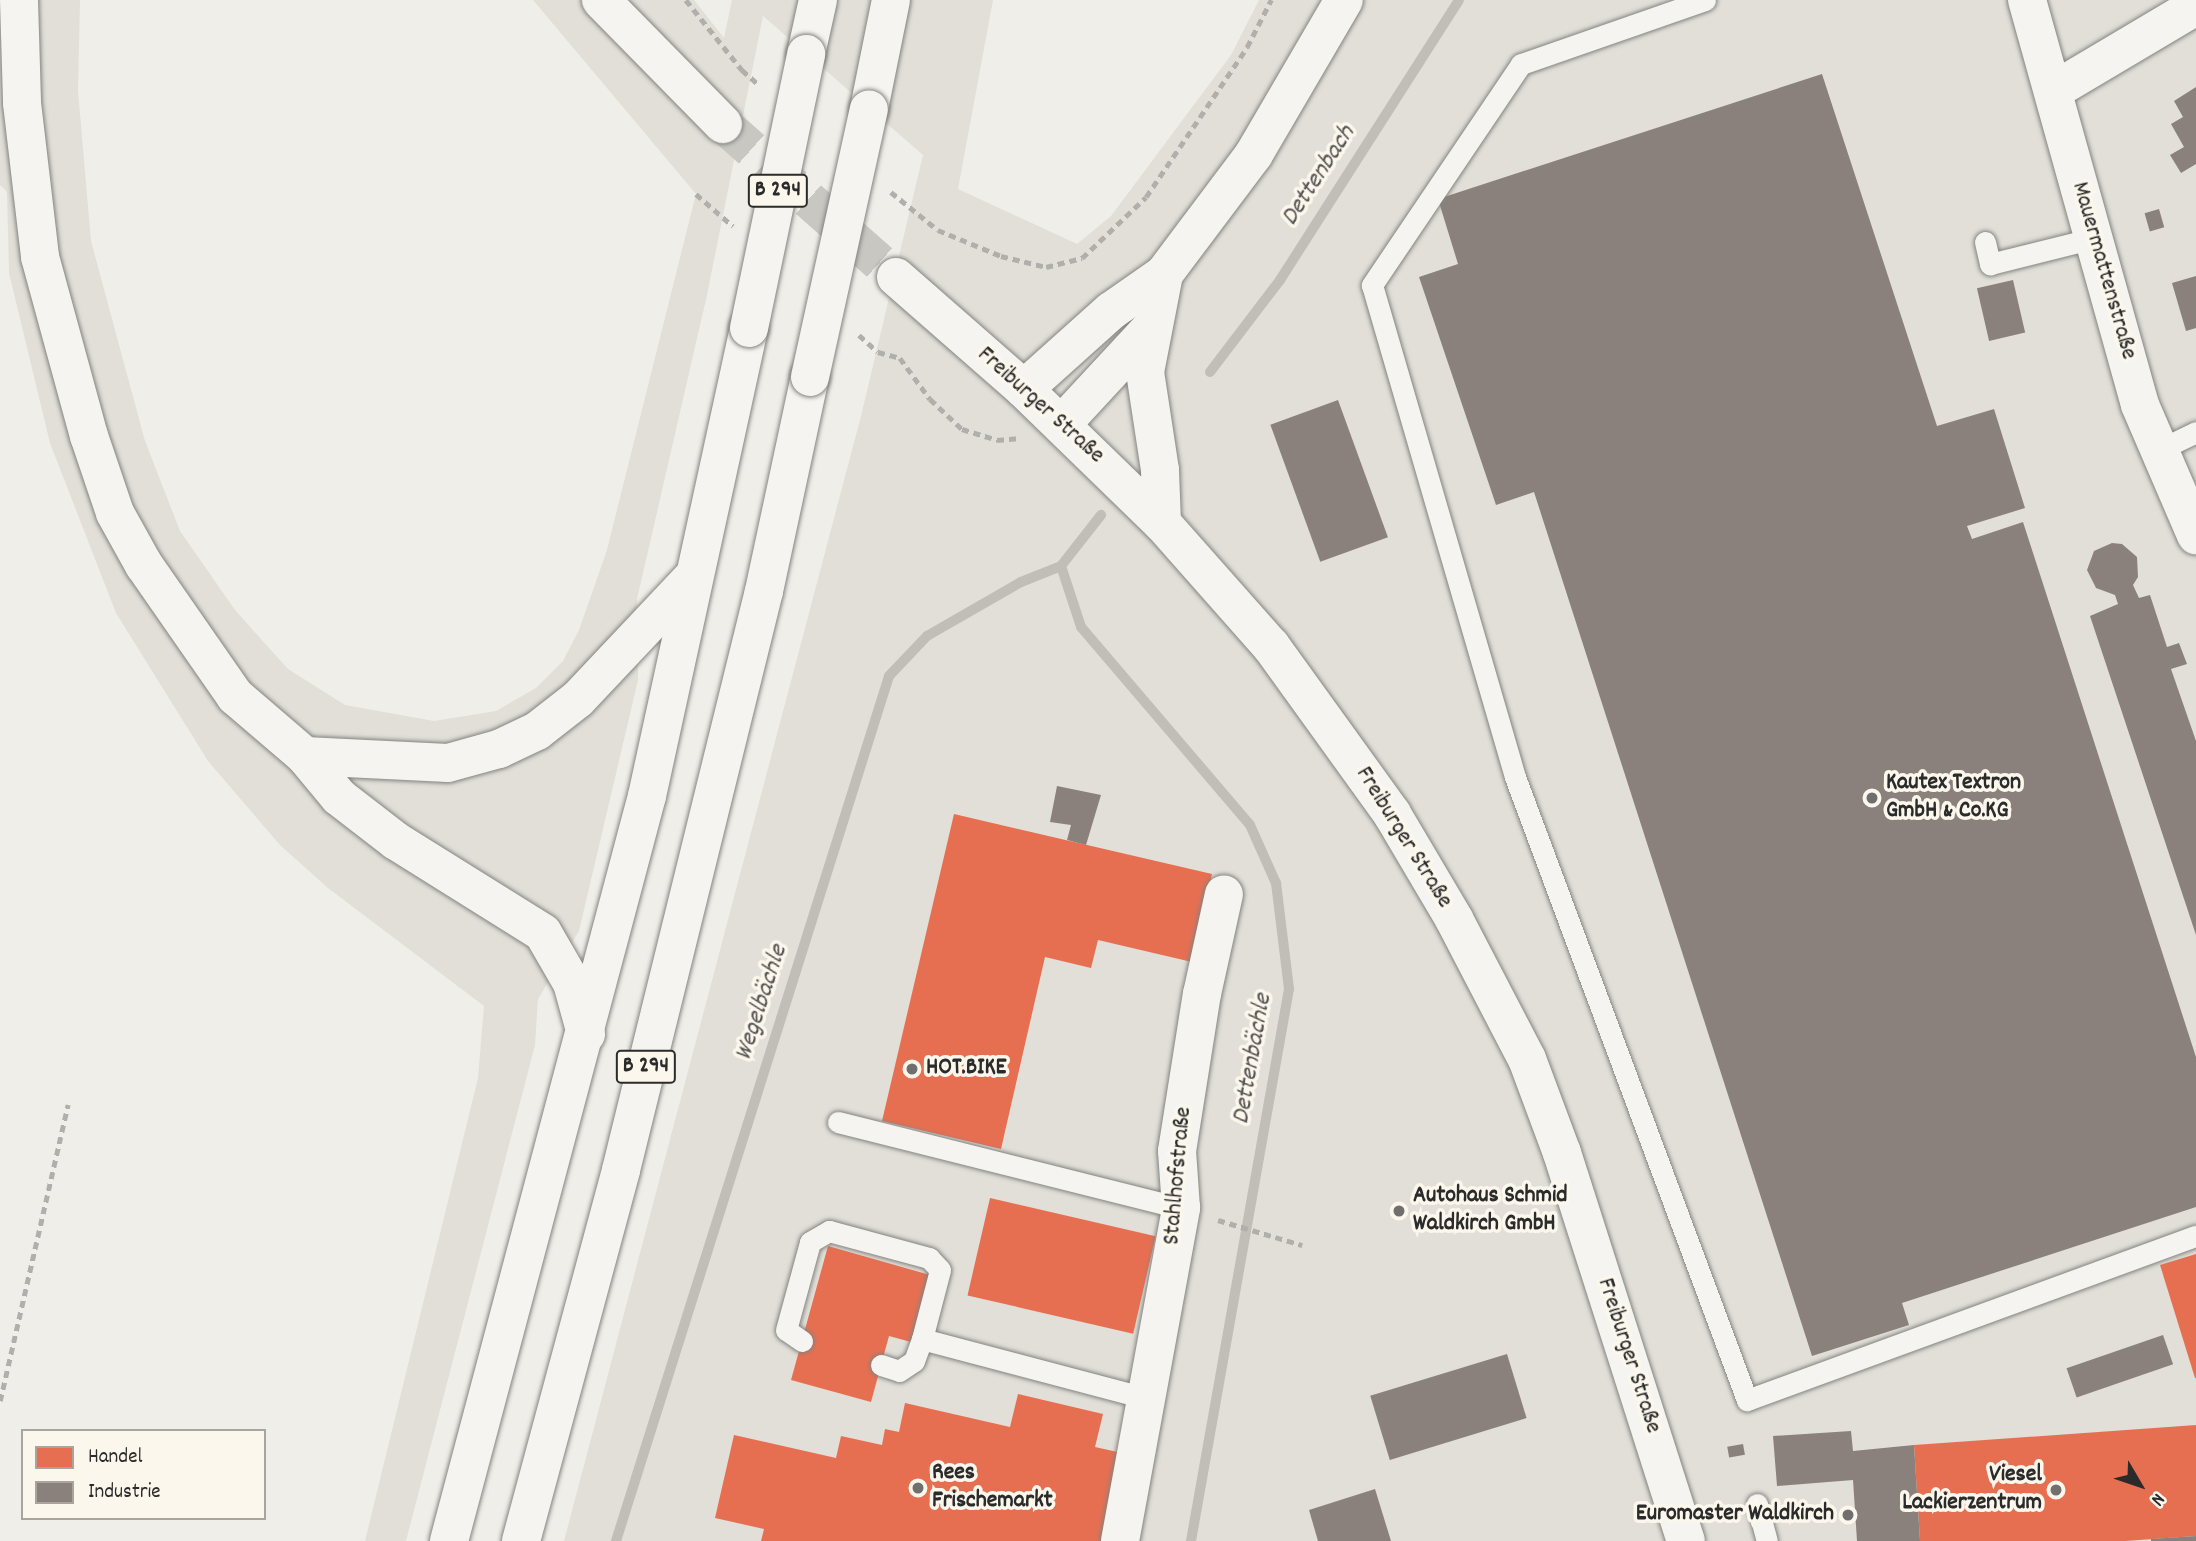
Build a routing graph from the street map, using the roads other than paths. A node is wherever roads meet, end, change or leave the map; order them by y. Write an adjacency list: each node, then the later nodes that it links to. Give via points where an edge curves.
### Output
1 (19, 0): 23 (main road, via 23,103 40,257 65,355 115,513 191,639 235,696)
2 (601, 0): 10 (main road)
3 (818, 0): 22 (main road, B 294, bridge)
4 (891, 0): 35 (main road, B 294, bridge, via 764,591 621,1170)
5 (1344, 0): 13 (main road, via 1254,154)
6 (1705, 0): 28 (lane, via 1521,64 1372,285 1515,777 1747,1400)
7 (2027, 0): 9 (main road, Mauermattenstraße)
8 (2196, 6): 9 (main road)
9 (2053, 91): 11 (main road, Mauermattenstraße)
10 (723, 124)
11 (2094, 238): 12 (lane, via 1990,264); 19 (main road, Mauermattenstraße, via 2140,405)
12 (1985, 242)
13 (1164, 274): 15 (main road); 16 (main road, via 1111,311)
14 (896, 277): 16 (main road, Freiburger Straße)
15 (1151, 328): 17 (main road); 20 (main road, via 1145,372 1160,470)
16 (1024, 389): 17 (main road, Freiburger Straße)
17 (1062, 424): 20 (main road, Freiburger Straße)
18 (2196, 432): 19 (lane)
19 (2160, 450): 21 (main road, Mauermattenstraße)
20 (1162, 523): 37 (main road, Freiburger Straße, via 1271,646 1392,814 1527,1059 1562,1153)
21 (2196, 535)
22 (693, 577): 23 (main road, via 578,699 537,731 499,749 435,763); 25 (main road, B 294, via 647,796)
23 (306, 756): 25 (main road, via 338,797 396,841 543,933 572,983)
24 (1224, 894): 27 (main road, Stahlhofstraße, via 1202,994 1177,1151)
25 (586, 1037): 34 (main road, B 294)
26 (838, 1122): 27 (lane)
27 (1181, 1208): 32 (main road, Stahlhofstraße)
28 (2196, 1236)
29 (922, 1339): 30 (lane, via 940,1270 929,1258 829,1231 810,1242 786,1330); 31 (lane, via 914,1361 900,1371); 32 (lane)
30 (802, 1341)
31 (881, 1365)
32 (1146, 1398): 36 (main road, Stahlhofstraße)
33 (1757, 1504): 38 (lane)
34 (449, 1541)
35 (521, 1541)
36 (1120, 1541)
37 (1686, 1541)
38 (1767, 1541)

